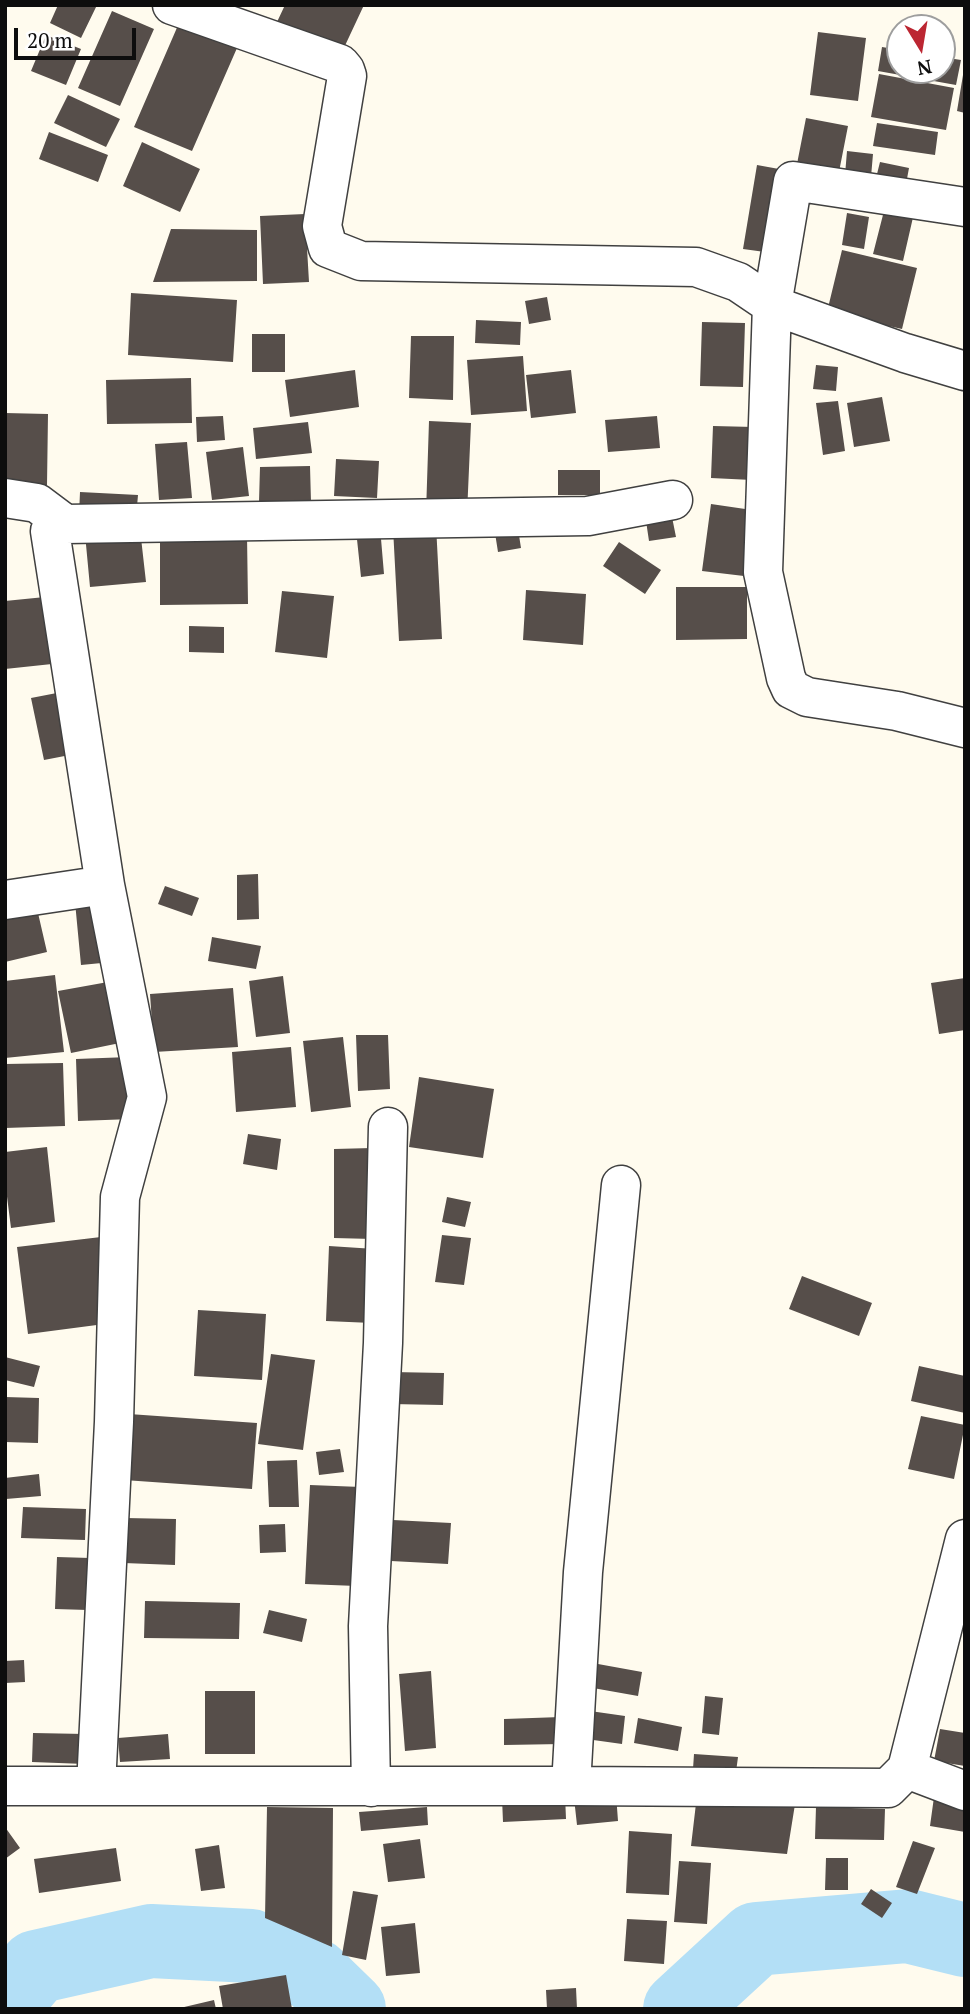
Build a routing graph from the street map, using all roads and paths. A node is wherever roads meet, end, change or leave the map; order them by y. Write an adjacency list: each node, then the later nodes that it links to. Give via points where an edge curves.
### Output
1 (172, 5): 3 (street, via 345,70 322,226 328,248 361,261 696,267 738,282)
2 (965, 207): 3 (street, via 793,181)
3 (772, 305): 4 (street); 8 (street, via 763,572 791,689 807,697 897,711)
4 (965, 371)
5 (5, 498): 7 (street, via 37,503)
6 (673, 500): 7 (street, via 588,516)
7 (65, 524): 9 (street, via 50,531)
8 (965, 728)
9 (105, 886): 10 (street); 16 (street, via 147,1097 120,1197)
10 (5, 900)
11 (388, 1126): 18 (street, via 383,1343 368,1626)
12 (621, 1185): 17 (street, via 583,1572)
13 (965, 1539): 14 (street)
14 (908, 1769): 17 (street, via 888,1788); 19 (street)
15 (5, 1786): 16 (street)
16 (96, 1786): 18 (street)
17 (571, 1786): 18 (street)
18 (371, 1787)
19 (965, 1791)

